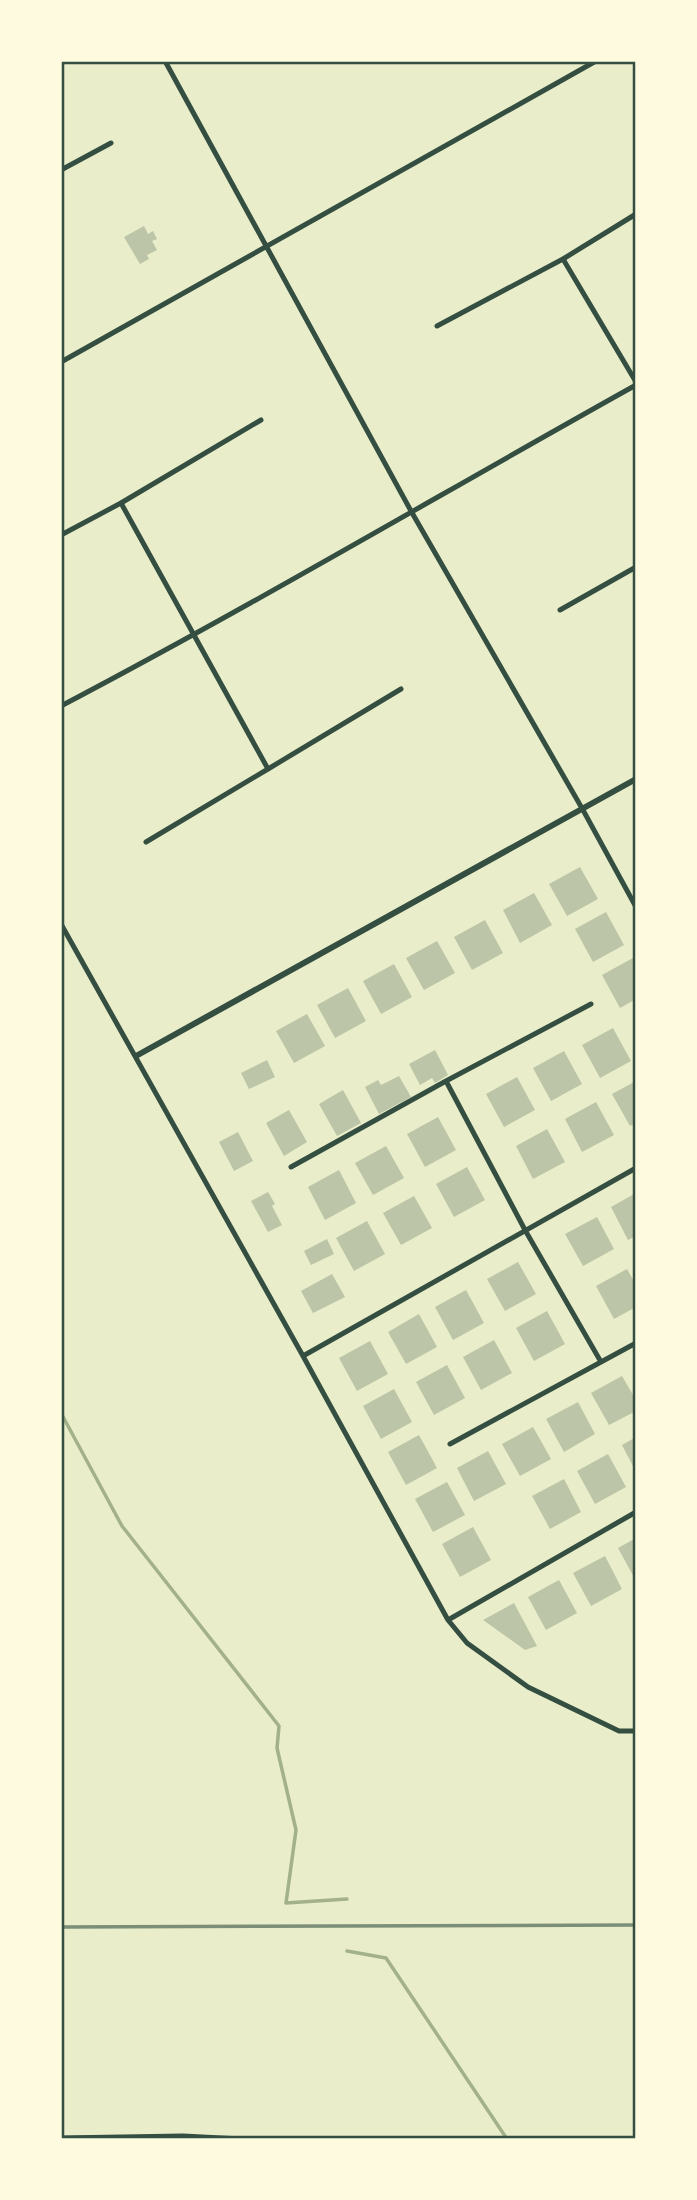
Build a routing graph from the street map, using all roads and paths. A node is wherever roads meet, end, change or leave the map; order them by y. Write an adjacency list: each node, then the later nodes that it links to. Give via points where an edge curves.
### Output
1 (165, 61): 6 (street)
2 (596, 61): 6 (street)
3 (111, 143): 4 (street)
4 (61, 170)
5 (636, 214): 7 (street)
6 (266, 247): 9 (street); 13 (street)
7 (563, 259): 8 (street); 10 (street)
8 (437, 326)
9 (61, 362)
10 (636, 383): 13 (street)
11 (261, 421): 12 (street)
12 (121, 503): 14 (street); 17 (street)
13 (411, 511): 17 (street); 22 (street)
14 (61, 535)
15 (636, 566): 16 (street)
16 (560, 610)
17 (195, 636): 19 (street); 20 (street)
18 (401, 689): 20 (street)
19 (61, 706)
20 (268, 769): 23 (street)
21 (636, 779): 22 (street)
22 (583, 810): 24 (street); 27 (street)
23 (146, 842)
24 (636, 907)
25 (61, 925): 27 (street)
26 (591, 1004): 28 (street)
27 (136, 1056): 33 (street)
28 (446, 1081): 29 (street); 31 (street)
29 (291, 1167)
30 (636, 1168): 31 (street)
31 (525, 1230): 33 (street); 34 (street)
32 (636, 1343): 34 (street)
33 (303, 1356): 37 (street)
34 (601, 1362): 35 (street)
35 (450, 1444)
36 (636, 1512): 37 (street)
37 (448, 1620): 38 (street, via 467,1643 528,1687 618,1731)
38 (636, 1731)
39 (183, 2137): 40 (street); 41 (street)
40 (61, 2138)
41 (241, 2139)

